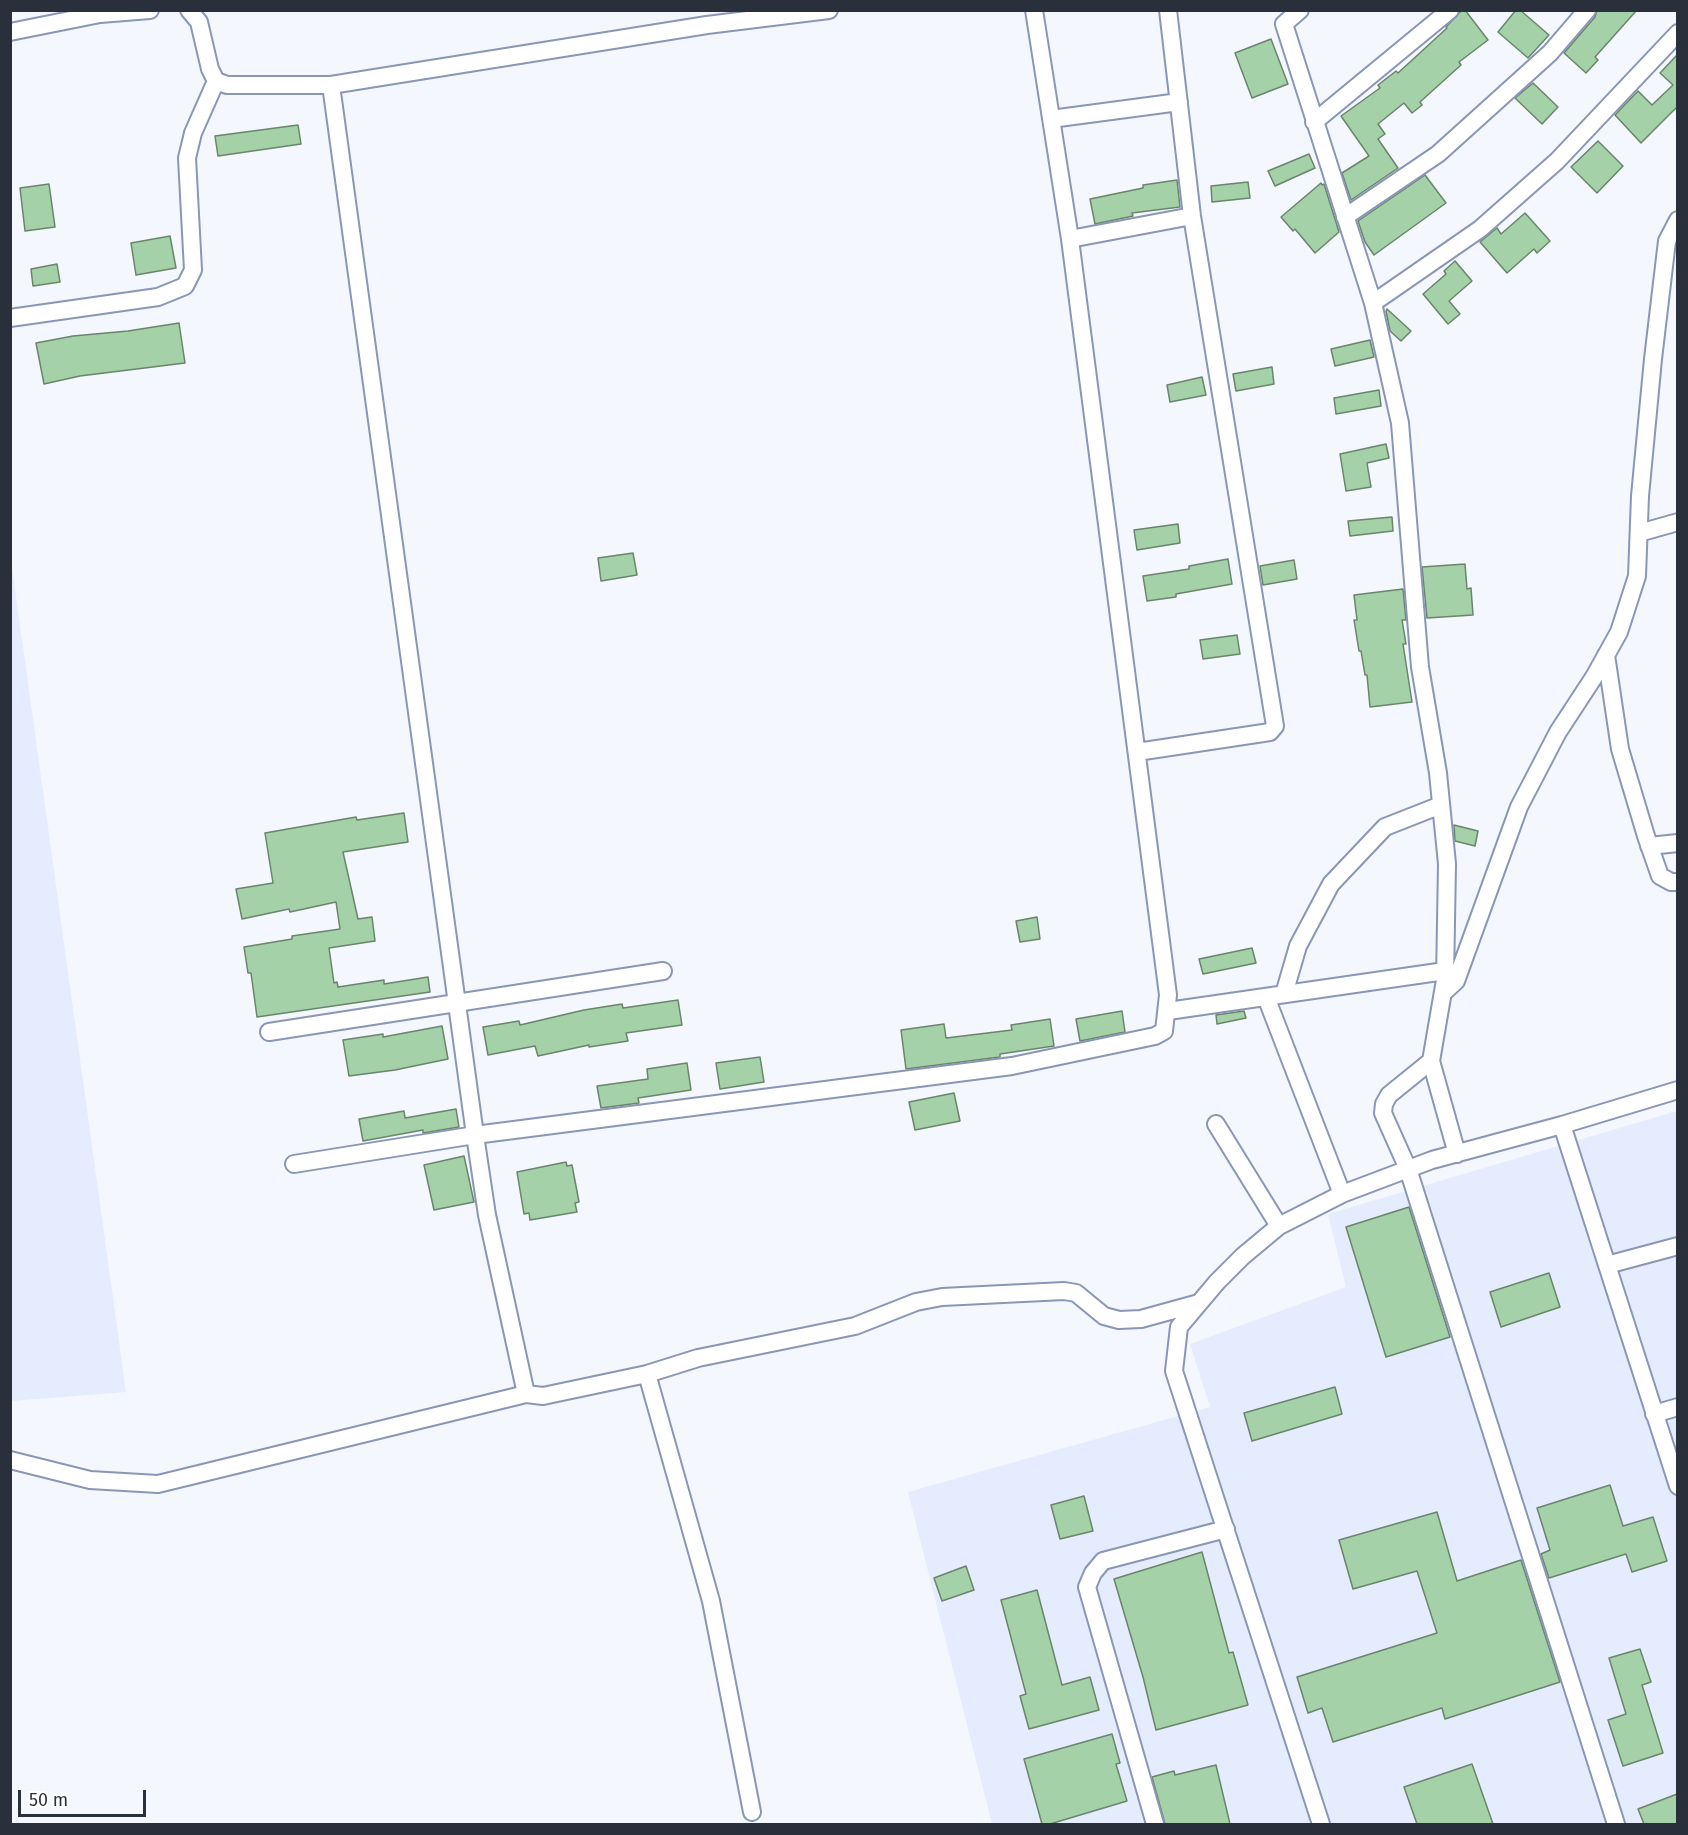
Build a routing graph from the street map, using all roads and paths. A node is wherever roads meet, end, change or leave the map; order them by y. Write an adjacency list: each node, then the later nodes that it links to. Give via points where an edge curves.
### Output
1 (150, 10): 10 (street, via 100,14)
2 (189, 10): 12 (street, via 199,22)
3 (829, 10): 13 (street, via 707,25)
4 (1034, 10): 15 (street)
5 (1168, 10): 14 (street)
6 (1300, 10): 9 (street)
7 (1450, 10): 16 (street)
8 (1587, 10): 18 (street, via 1550,53 1438,154)
9 (1282, 17): 16 (street)
10 (10, 32)
11 (1677, 33): 21 (street, via 1549,169 1480,229)
12 (216, 81): 13 (street, via 227,85); 22 (street, via 193,133 187,158 193,270 186,286 158,297)
13 (331, 85): 36 (street)
14 (1179, 102): 15 (street); 17 (street)
15 (1051, 119): 20 (street)
16 (1314, 122): 18 (street)
17 (1192, 216): 20 (street); 26 (street, via 1275,726 1270,732)
18 (1345, 217): 21 (street)
19 (1677, 220): 24 (street, via 1667,241)
20 (1070, 239): 26 (street)
21 (1373, 303): 27 (street, via 1400,423 1420,667)
22 (10, 318)
23 (1677, 522): 24 (street)
24 (1639, 533): 25 (street, via 1637,576 1619,632)
25 (1606, 655): 29 (street, via 1620,748); 33 (street, via 1558,732 1519,807 1456,981)
26 (1137, 752): 37 (street)
27 (1441, 806): 32 (street, via 1447,864); 34 (street, via 1385,826 1330,884 1298,945)
28 (1677, 843): 29 (street)
29 (1649, 846): 30 (street, via 1660,876)
30 (1677, 882)
31 (663, 971): 36 (street)
32 (1445, 971): 33 (street); 34 (street)
33 (1443, 993): 39 (street)
34 (1284, 994): 35 (street)
35 (1266, 997): 37 (street); 47 (street)
36 (458, 1004): 38 (street); 43 (street)
37 (1168, 1011): 43 (street, via 1164,1031 1155,1036 1012,1066)
38 (269, 1032)
39 (1431, 1061): 44 (street); 46 (street, via 1389,1095 1384,1104 1383,1113)
40 (1677, 1090): 42 (street)
41 (1216, 1124): 48 (street)
42 (1562, 1125): 44 (street); 50 (street)
43 (475, 1135): 45 (street); 53 (street, via 487,1215)
44 (1457, 1154): 46 (street)
45 (294, 1164)
46 (1408, 1169): 47 (street); 62 (street)
47 (1342, 1194): 48 (street)
48 (1279, 1226): 51 (street, via 1243,1256)
49 (1677, 1246): 50 (street)
50 (1607, 1265): 55 (street)
51 (1199, 1303): 52 (street, via 1141,1319 1119,1320 1104,1316 1076,1293 1064,1291 942,1297 916,1302 855,1326 698,1358); 58 (street, via 1179,1328 1174,1371)
52 (647, 1374): 53 (street, via 543,1396); 59 (street, via 711,1601)
53 (526, 1394): 56 (street, via 158,1484 90,1480)
54 (1677, 1407): 55 (street)
55 (1654, 1414): 57 (street)
56 (10, 1460)
57 (1677, 1486)
58 (1226, 1529): 60 (street, via 1103,1561 1087,1587); 61 (street)
59 (752, 1812)
60 (1155, 1824)
61 (1321, 1824)
62 (1616, 1824)

